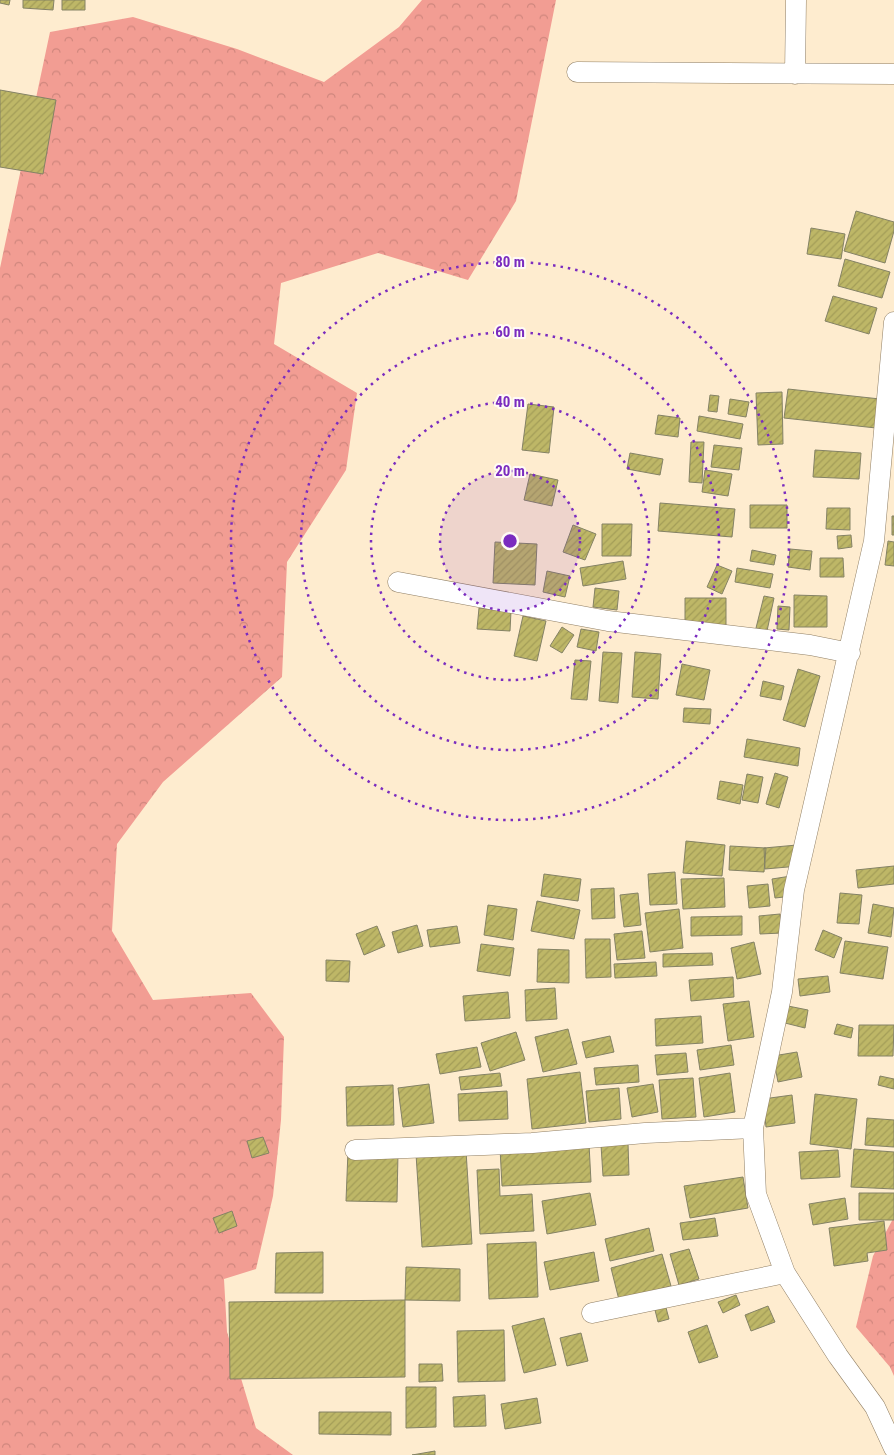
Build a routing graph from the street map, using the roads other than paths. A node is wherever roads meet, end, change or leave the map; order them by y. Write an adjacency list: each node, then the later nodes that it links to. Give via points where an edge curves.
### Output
1 (796, 0): 3 (street)
2 (577, 72): 3 (street)
3 (795, 74): 4 (street)
4 (894, 74)
5 (894, 322): 7 (street, via 874,541)
6 (398, 582): 7 (street, via 608,621 810,645)
7 (850, 653): 8 (street, via 794,890 782,992)
8 (753, 1128): 9 (street, via 532,1143); 10 (street, via 756,1194)
9 (355, 1150)
10 (785, 1273): 11 (street); 12 (street, via 875,1407)
11 (592, 1313)
12 (894, 1448)

